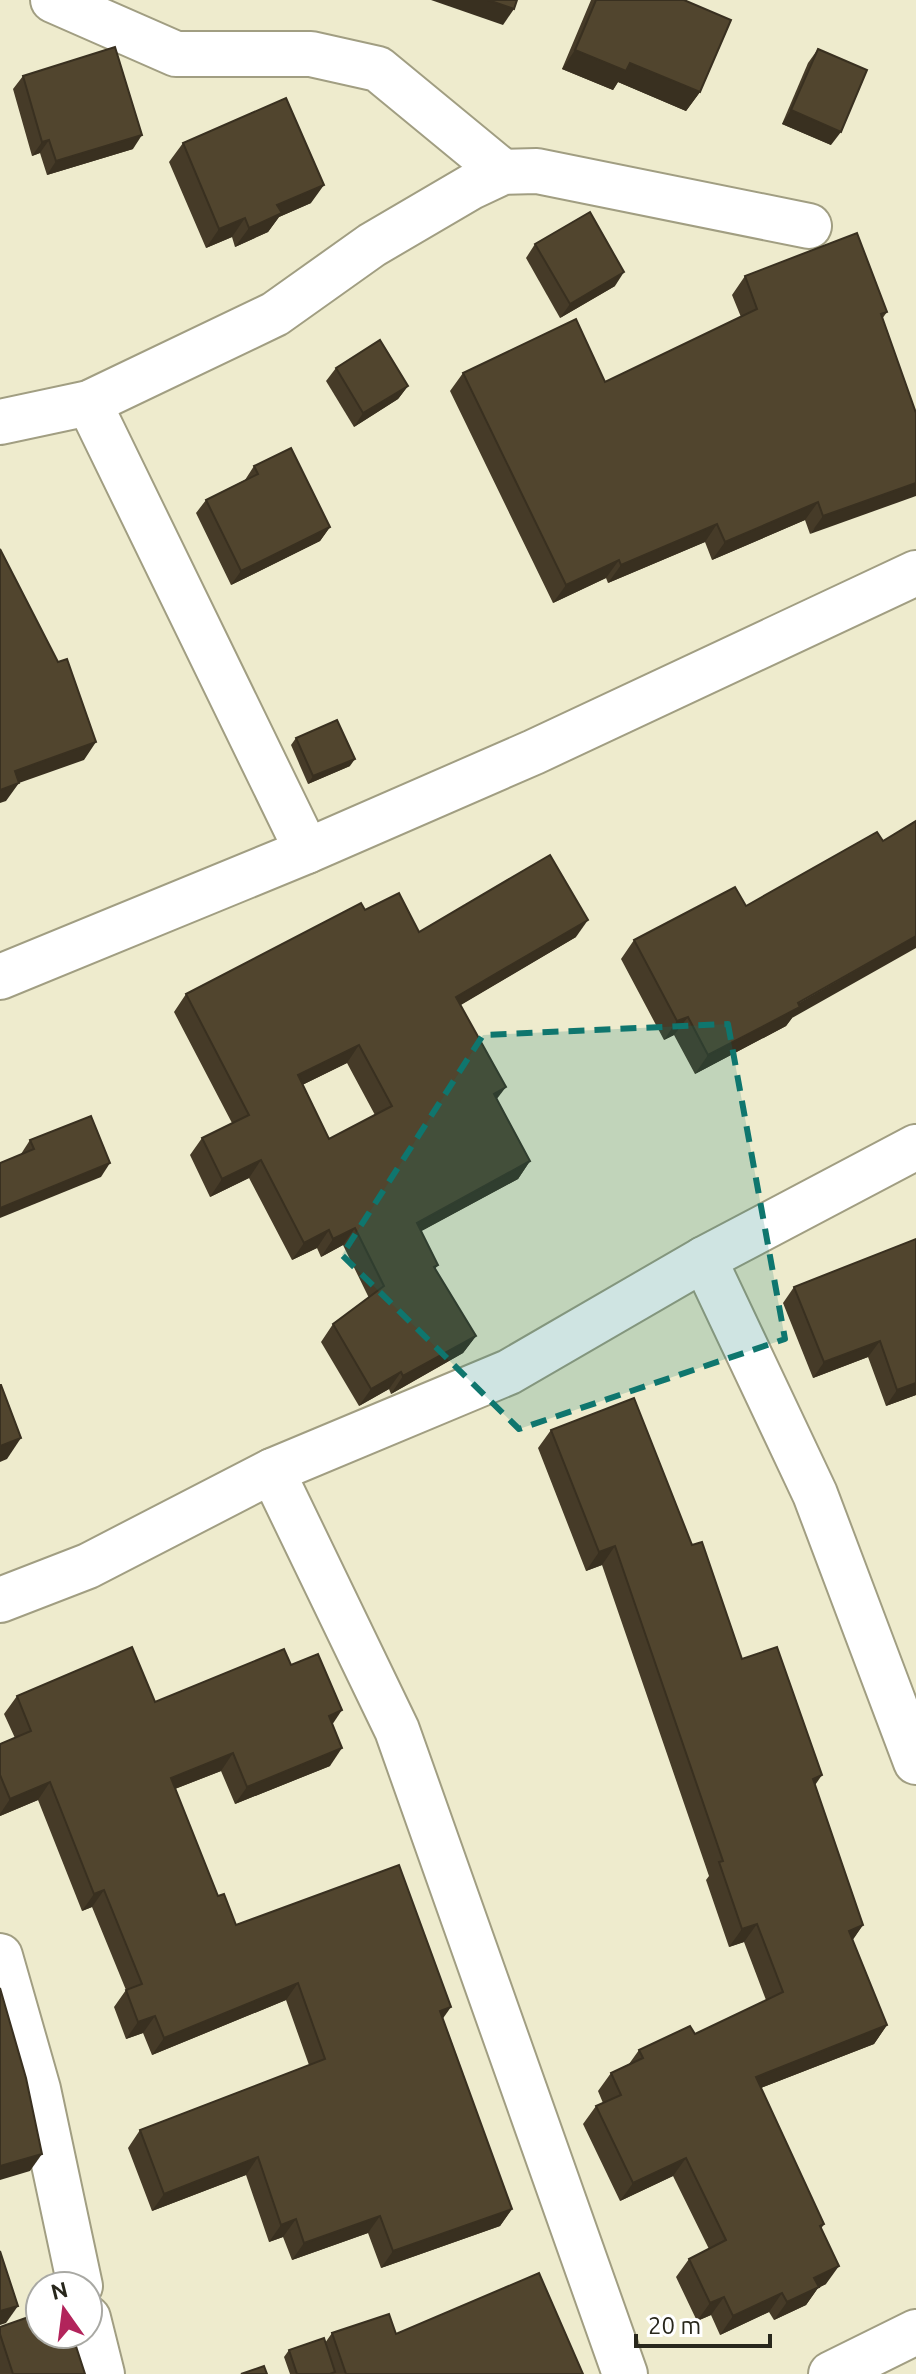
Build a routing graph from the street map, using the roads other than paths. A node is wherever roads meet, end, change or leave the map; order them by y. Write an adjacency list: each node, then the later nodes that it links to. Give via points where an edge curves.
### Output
1 (53, 0): 2 (street, via 176,54 311,54 378,69)
2 (503, 172): 3 (street, via 537,171); 4 (street, via 372,245 275,314)
3 (809, 226)
4 (89, 403): 5 (street); 7 (street)
5 (0, 422)
6 (916, 573): 7 (street, via 534,752)
7 (307, 851): 8 (street)
8 (0, 977)
9 (916, 1147): 10 (street)
10 (704, 1259): 11 (street, via 509,1372); 13 (street, via 815,1494)
11 (272, 1471): 12 (street, via 88,1566); 19 (street, via 397,1730)
12 (0, 1600)
13 (916, 1762)
14 (0, 1956): 15 (street, via 38,2089)
15 (77, 2270)
16 (916, 2332): 20 (street)
17 (96, 2350): 18 (street)
18 (102, 2374)
19 (625, 2374)
20 (831, 2374)

